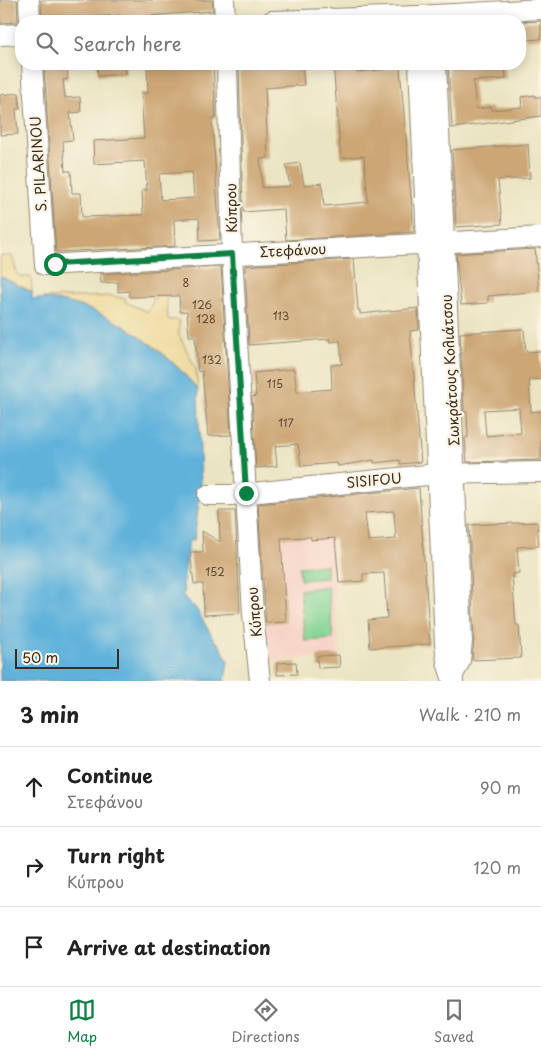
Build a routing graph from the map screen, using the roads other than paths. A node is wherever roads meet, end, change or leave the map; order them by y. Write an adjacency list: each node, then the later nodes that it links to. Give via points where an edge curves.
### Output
1 (29, 0): 5 (street)
2 (224, 0): 6 (street)
3 (541, 8): 4 (street)
4 (425, 12): 7 (street)
5 (30, 15)
6 (225, 15)
7 (374, 15)
8 (15, 34): 9 (street)
9 (0, 35)
10 (32, 70): 17 (street, S. PILARINOU)
11 (227, 70): 16 (street, Κύπρου)
12 (420, 70): 15 (street, Σωκράτους Κολιάτσου)
13 (436, 70): 15 (street, Σωκράτους Κολιάτσου)
14 (541, 237): 15 (street, Στεφάνου)
15 (434, 243): 16 (street, Στεφάνου); 19 (street, Σωκράτους Κολιάτσου)
16 (232, 254): 17 (street, Στεφάνου); 20 (street, Κύπρου)
17 (45, 265)
18 (541, 472): 19 (street, SISIFOU)
19 (446, 474): 20 (street, SISIFOU); 22 (street, Σωκράτους Κολιάτσου, via 462,641 460,661)
20 (246, 493): 21 (street, SISIFOU); 23 (street, Κύπρου)
21 (208, 495)
22 (453, 678)
23 (260, 681)

